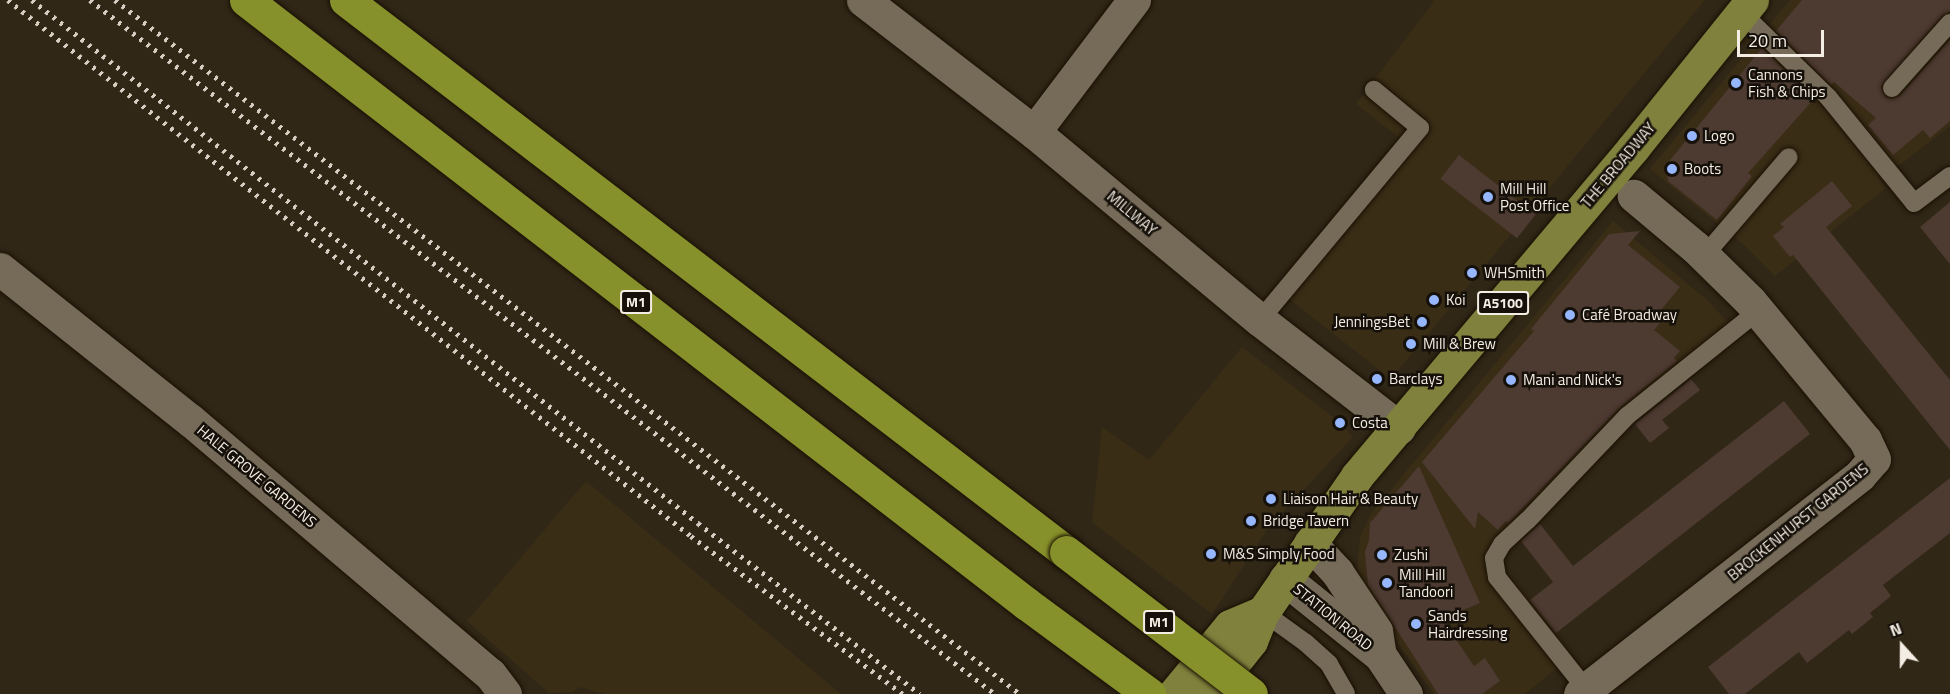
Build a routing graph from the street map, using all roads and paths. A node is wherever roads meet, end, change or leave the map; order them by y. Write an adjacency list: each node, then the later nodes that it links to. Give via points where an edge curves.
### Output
1 (246, 0): 24 (highway, M1)
2 (346, 0): 27 (highway, M1, bridge)
3 (863, 0): 9 (street, MILLWAY)
4 (1134, 0): 9 (street)
5 (1747, 6): 11 (lane, via 1914,202); 17 (main road, THE BROADWAY / A5100)
6 (1950, 23): 7 (lane)
7 (1892, 88)
8 (1374, 90): 16 (lane, via 1420,128)
9 (1034, 132): 16 (street, MILLWAY)
10 (1790, 157): 13 (lane)
11 (1950, 176)
12 (1634, 196): 13 (street, BROCKENHURST GARDENS)
13 (1704, 256): 15 (street, BROCKENHURST GARDENS)
14 (0, 269): 23 (street, HALE GROVE GARDENS, via 199,427 490,674)
15 (1758, 310): 22 (lane, via 1627,416 1502,544 1494,558 1497,577); 22 (street, BROCKENHURST GARDENS, via 1865,440 1874,459 1860,476)
16 (1260, 320): 17 (street, MILLWAY)
17 (1399, 428): 18 (main road, THE BROADWAY / A5100, via 1357,476)
18 (1310, 543): 19 (main road, THE BROADWAY / A5100); 21 (street, STATION ROAD, via 1337,572 1376,631)
19 (1286, 579): 20 (main road, THE BROADWAY / A5100); 21 (street, STATION ROAD)
20 (1263, 612): 25 (main road, via 1230,626); 26 (main road, THE BROADWAY / A5100, via 1251,641); 28 (lane, via 1329,664)
21 (1380, 655): 29 (street, STATION ROAD)
22 (1583, 692)
23 (505, 694)
24 (1149, 694)
25 (1174, 694)
26 (1209, 694)
27 (1251, 694)
28 (1346, 694)
29 (1406, 694)

